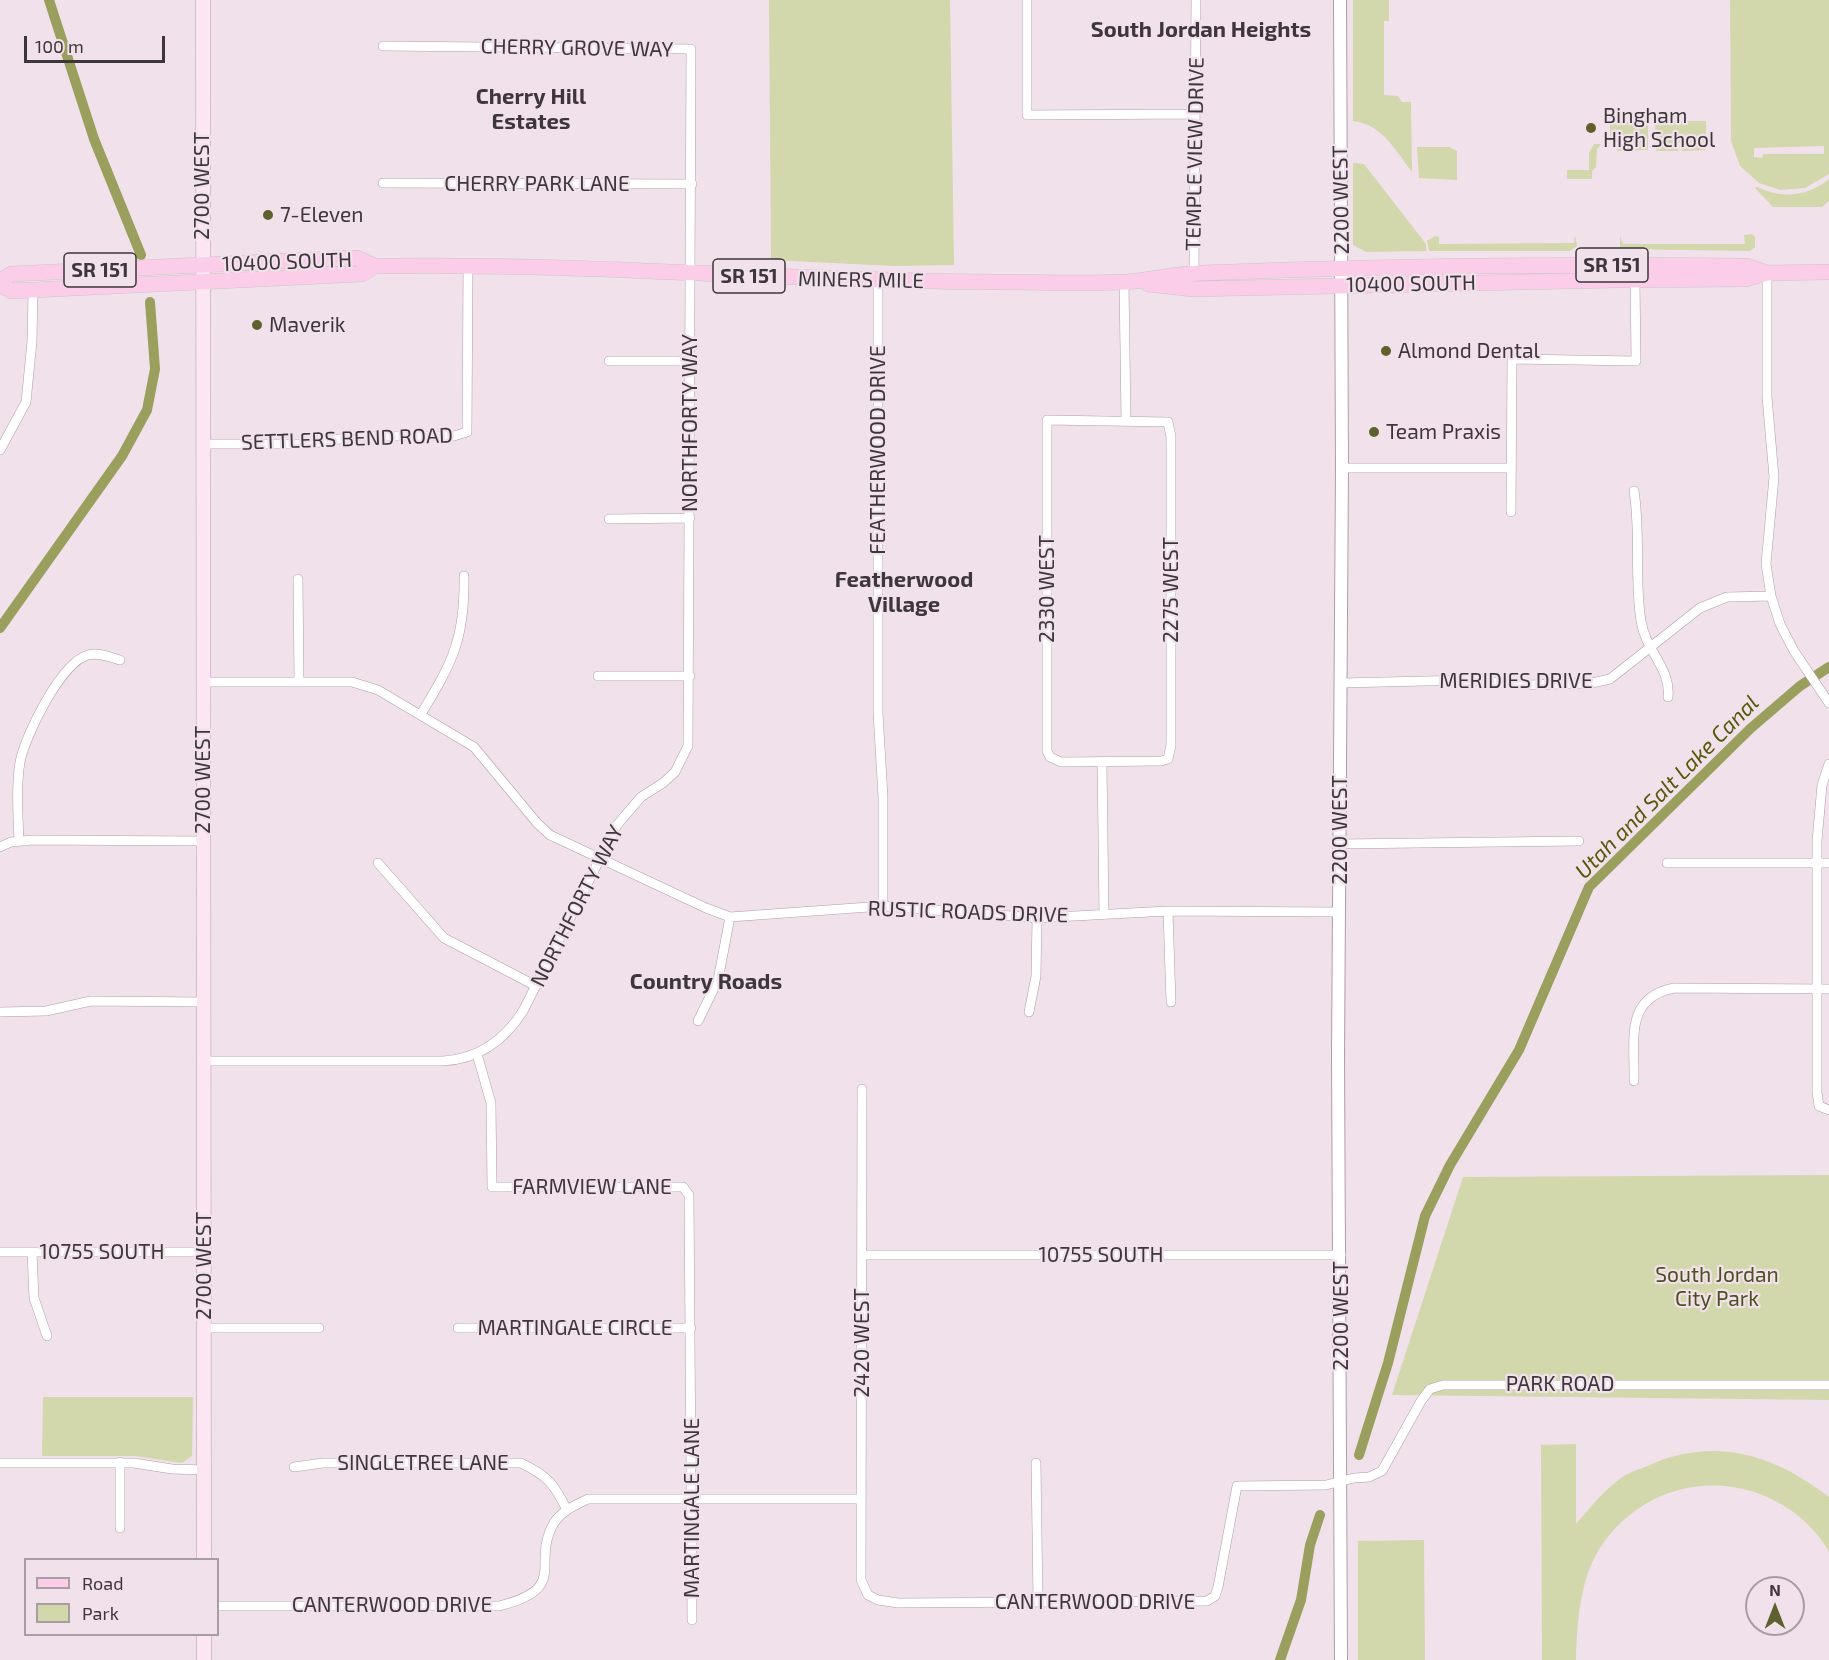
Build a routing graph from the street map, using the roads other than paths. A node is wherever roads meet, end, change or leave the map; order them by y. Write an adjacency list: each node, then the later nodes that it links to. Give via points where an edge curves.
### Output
1 (203, 0): 10 (main road, 2700 WEST)
2 (1027, 0): 6 (street, via 1027,114)
3 (1196, 0): 6 (street, TEMPLE VIEW DRIVE)
4 (1340, 0): 12 (street, 2200 WEST)
5 (383, 46): 8 (street, CHERRY GROVE WAY, via 691,49)
6 (1195, 114): 16 (street, TEMPLE VIEW DRIVE)
7 (383, 183): 8 (street, CHERRY PARK LANE)
8 (692, 184): 15 (street, CHERRY GROVE WAY)
9 (468, 264): 11 (main road, MINERS MILE / SR 151); 15 (main road, MINERS MILE / SR 151); 28 (street, SETTLERS BEND ROAD, via 467,432 454,436 366,436 310,444)
10 (202, 265): 11 (main road, 10400 SOUTH / SR 151, via 357,258); 21 (main road, SR 151, via 11,274); 22 (main road, 2700 WEST)
11 (375, 266): 22 (main road, 10400 SOUTH / SR 151, via 362,274)
12 (1342, 268): 13 (main road, 10400 SOUTH / SR 151); 17 (main road, 10400 SOUTH / SR 151, via 1747,266); 23 (street, 2200 WEST)
13 (1239, 272): 16 (main road, MINERS MILE / SR 151)
14 (1829, 272): 17 (main road, SR 151)
15 (691, 273): 19 (main road, MINERS MILE / SR 151); 26 (street, NORTHFORTY WAY)
16 (1194, 273): 20 (main road, MINERS MILE / SR 151)
17 (1767, 273): 18 (main road, SR 151, via 1746,279); 38 (street, via 1767,398 1774,457 1766,564)
18 (1635, 280): 23 (main road, 10400 SOUTH / SR 151); 31 (street, via 1636,361 1512,359)
19 (878, 282): 20 (main road, MINERS MILE / SR 151); 61 (street, FEATHERWOOD DRIVE, via 878,714)
20 (1124, 282): 23 (main road, 10400 SOUTH / SR 151, via 1193,289); 27 (street)
21 (0, 283): 24 (main road, SR 151, via 12,291)
22 (201, 283): 24 (main road, SR 151); 28 (main road, 2700 WEST)
23 (1342, 286): 30 (street, 2200 WEST)
24 (33, 290): 29 (street, via 26,402)
25 (609, 361): 26 (street)
26 (690, 361): 34 (street, NORTHFORTY WAY)
27 (1126, 420): 49 (street, 2275 WEST, via 1168,422 1171,437 1171,745 1168,759); 49 (street, 2330 WEST, via 1047,420 1047,744 1050,757 1061,762)
28 (203, 444): 43 (main road, 2700 WEST)
29 (0, 450)
30 (1342, 468): 31 (street); 45 (street, 2200 WEST)
31 (1511, 468): 33 (street)
32 (1634, 491): 39 (street, via 1640,619)
33 (1511, 512)
34 (690, 518): 35 (street); 42 (street, NORTHFORTY WAY)
35 (609, 519)
36 (464, 576): 48 (street, via 461,632 450,663)
37 (298, 579): 44 (street)
38 (1771, 596): 39 (street, MERIDIES DRIVE, via 1727,597 1714,602 1668,632); 47 (street, via 1785,633)
39 (1650, 649): 45 (street, MERIDIES DRIVE, via 1610,679 1592,683 1528,686 1468,680); 46 (street, via 1670,681)
40 (120, 660): 51 (street, via 94,654 76,661 34,723 19,771)
41 (598, 676): 42 (street)
42 (690, 676): 56 (street, NORTHFORTY WAY, via 690,731 683,760 663,783 628,810)
43 (203, 682): 44 (street, RUSTIC ROADS DRIVE); 52 (main road, 2700 WEST)
44 (299, 682): 48 (street, RUSTIC ROADS DRIVE, via 361,683)
45 (1342, 682): 54 (street, 2200 WEST)
46 (1668, 697)
47 (1829, 703)
48 (421, 714): 56 (street, RUSTIC ROADS DRIVE, via 474,747 550,835)
49 (1102, 762): 64 (street)
50 (1829, 764): 58 (street, via 1822,785)
51 (19, 841): 52 (street); 55 (street)
52 (203, 841): 70 (main road, 2700 WEST)
53 (1579, 841): 54 (street)
54 (1340, 844): 63 (street, 2200 WEST)
55 (0, 847)
56 (600, 859): 65 (street, RUSTIC ROADS DRIVE); 67 (street, NORTHFORTY WAY)
57 (1667, 863): 58 (street)
58 (1817, 863): 59 (street); 68 (street)
59 (1829, 863)
60 (378, 864): 67 (street, via 444,938)
61 (883, 906): 65 (street, RUSTIC ROADS DRIVE); 66 (street, RUSTIC ROADS DRIVE)
62 (1168, 911): 63 (street, RUSTIC ROADS DRIVE); 64 (street, RUSTIC ROADS DRIVE); 71 (street)
63 (1340, 912): 85 (street, 2200 WEST)
64 (1104, 915): 66 (street, RUSTIC ROADS DRIVE)
65 (730, 917): 74 (street, via 718,980)
66 (1037, 918): 73 (street, via 1036,976)
67 (536, 986): 75 (street, NORTHFORTY WAY, via 514,1025)
68 (1817, 989): 69 (street); 77 (street, via 1658,991 1645,999 1636,1021); 79 (street, via 1817,1092 1819,1106)
69 (1829, 989)
70 (204, 1002): 72 (street, via 91,1001 46,1011); 76 (main road, 2700 WEST)
71 (1172, 1002)
72 (0, 1012)
73 (1029, 1012)
74 (698, 1021)
75 (477, 1054): 76 (street, NORTHFORTY WAY, via 442,1061); 80 (street, FARMVIEW LANE, via 491,1104 492,1187)
76 (204, 1061): 83 (main road, 2700 WEST)
77 (1635, 1081)
78 (862, 1089): 84 (street, 2420 WEST)
79 (1829, 1110)
80 (683, 1187): 89 (street, MARTINGALE LANE, via 691,1205)
81 (0, 1252): 82 (street, 10755 SOUTH)
82 (32, 1252): 83 (street, 10755 SOUTH); 90 (street, via 34,1298)
83 (204, 1252): 86 (main road, 2700 WEST)
84 (862, 1255): 85 (street, 10755 SOUTH); 99 (street, 2420 WEST)
85 (1341, 1255): 97 (street, 2200 WEST)
86 (204, 1328): 87 (street); 96 (main road, 2700 WEST)
87 (319, 1328)
88 (458, 1328): 89 (street, MARTINGALE CIRCLE)
89 (691, 1328): 98 (street, MARTINGALE LANE)
90 (47, 1336)
91 (1829, 1385): 97 (street, PARK ROAD, via 1443,1385 1430,1389 1421,1401 1382,1471)
92 (0, 1462): 93 (street)
93 (120, 1462): 96 (street); 101 (street)
94 (1036, 1463): 104 (street)
95 (294, 1467): 100 (street, SINGLETREE LANE, via 322,1463 521,1463 543,1473)
96 (204, 1470): 102 (main road, 2700 WEST)
97 (1341, 1481): 104 (street, CANTERWOOD DRIVE, via 1326,1485 1237,1486 1218,1587 1215,1596 1207,1601); 109 (street, 2200 WEST)
98 (692, 1498): 99 (street); 100 (street, via 588,1499); 106 (street, MARTINGALE LANE)
99 (861, 1499): 103 (street, 2420 WEST, via 861,1580)
100 (567, 1510): 105 (street, CANTERWOOD DRIVE, via 554,1522 539,1588 524,1600 499,1606)
101 (120, 1528)
102 (204, 1558)
103 (868, 1595): 104 (street, CANTERWOOD DRIVE, via 898,1603)
104 (1038, 1602)
105 (219, 1606)
106 (692, 1620)
107 (204, 1636): 108 (main road)
108 (204, 1660)
109 (1341, 1660)

